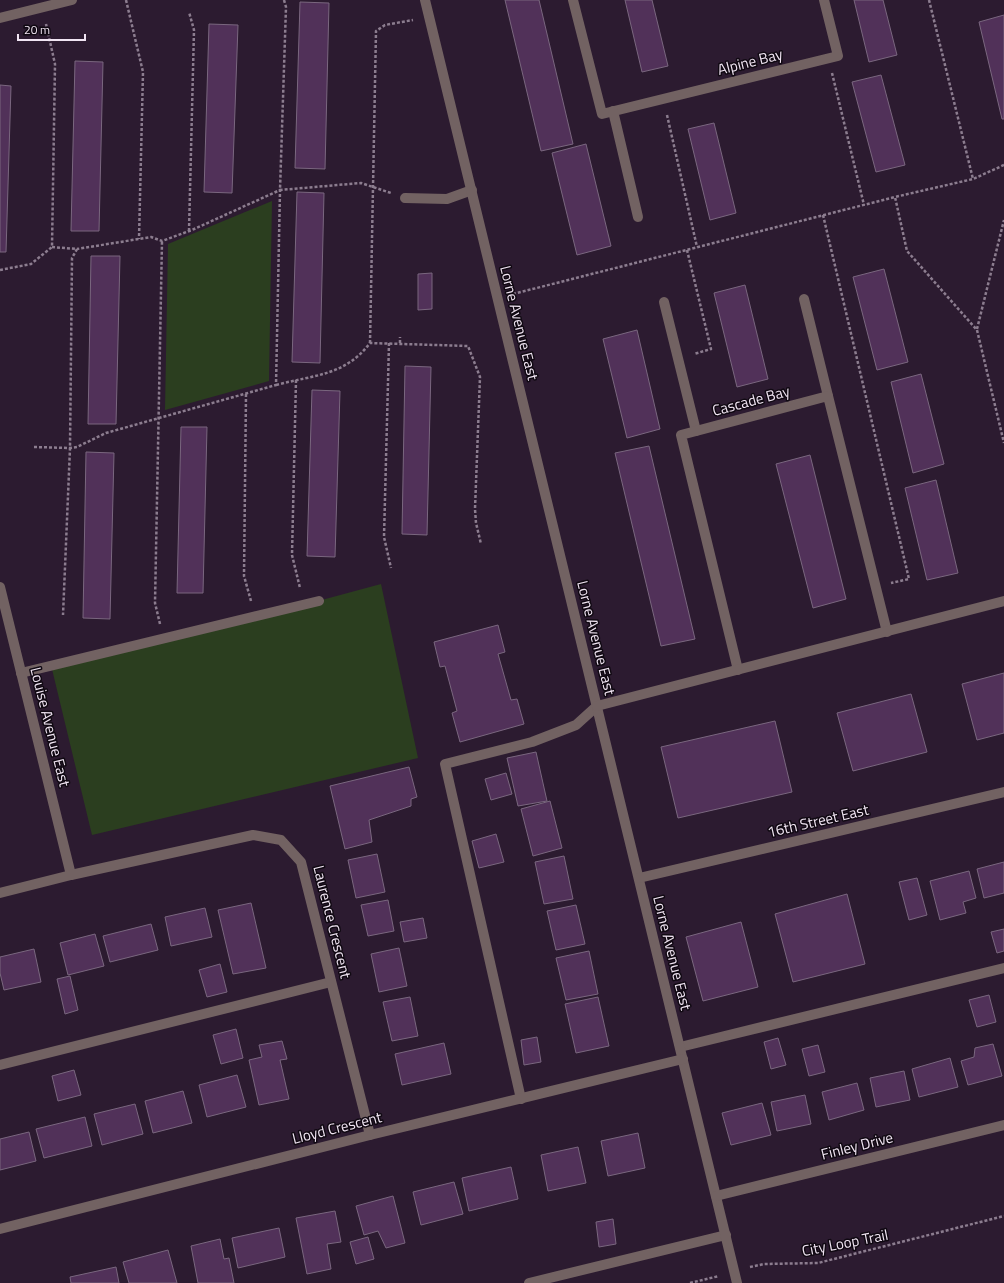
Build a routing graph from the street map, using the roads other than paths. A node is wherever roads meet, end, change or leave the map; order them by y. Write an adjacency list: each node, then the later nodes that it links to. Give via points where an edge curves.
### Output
1 (72, 0): 5 (street)
2 (425, 0): 7 (street, Lorne Avenue East)
3 (573, 0): 6 (street, via 602,114)
4 (824, 0): 6 (street, Alpine Bay, via 838,56)
5 (0, 18)
6 (612, 111): 9 (street)
7 (472, 190): 8 (street, via 447,199); 20 (street, Lorne Avenue East)
8 (405, 198)
9 (638, 217)
10 (804, 299): 12 (street)
11 (664, 302): 13 (street)
12 (828, 396): 13 (street, Cascade Bay); 17 (street)
13 (696, 431): 18 (street, Cascade Bay, via 681,435)
14 (0, 588): 19 (street, Louise Avenue East)
15 (318, 601): 19 (street)
16 (1004, 601): 17 (street)
17 (887, 632): 18 (street)
18 (738, 670): 20 (street)
19 (21, 673): 22 (street, Louise Avenue East)
20 (597, 706): 23 (street, Lorne Avenue East); 30 (street, via 576,725 532,742 444,764)
21 (1004, 792): 23 (street, 16th Street East)
22 (71, 875): 24 (street, Laurence Crescent); 26 (street, Laurence Crescent, via 253,835 281,840 302,862)
23 (639, 878): 27 (street, Lorne Avenue East)
24 (0, 893)
25 (1004, 968): 27 (street)
26 (331, 982): 29 (street); 32 (street, Laurence Crescent)
27 (680, 1047): 28 (street, Lorne Avenue East)
28 (683, 1060): 30 (street, Lloyd Crescent); 33 (street, Lorne Avenue East)
29 (0, 1064)
30 (522, 1098): 32 (street, Lloyd Crescent)
31 (1004, 1125): 33 (street, Finley Drive)
32 (370, 1135): 34 (street, Lloyd Crescent)
33 (716, 1196): 35 (street, Lorne Avenue East)
34 (0, 1229)
35 (726, 1235): 36 (street); 37 (street, Lorne Avenue East)
36 (529, 1283)
37 (737, 1283)

